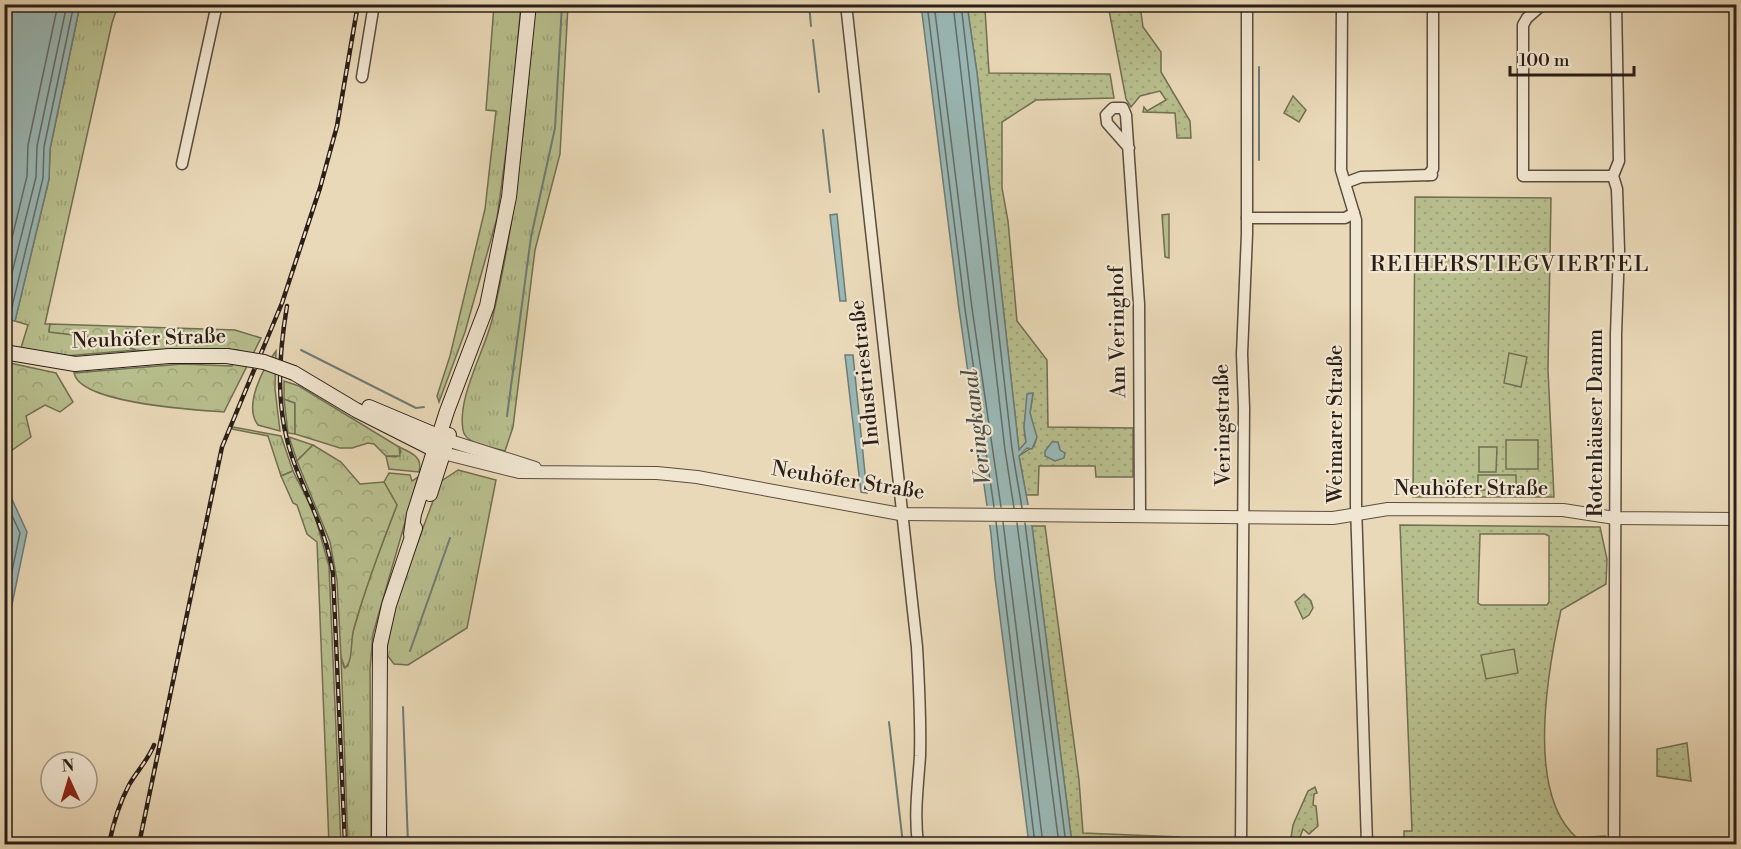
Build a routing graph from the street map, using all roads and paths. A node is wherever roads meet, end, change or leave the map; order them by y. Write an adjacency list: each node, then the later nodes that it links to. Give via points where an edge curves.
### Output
1 (217, 4): 12 (street)
2 (374, 4): 10 (street)
3 (529, 4): 17 (main road, via 509,197 487,306)
4 (846, 4): 23 (street, Industriestraße)
5 (1247, 4): 16 (street, Veringstraße)
6 (1342, 4): 14 (street, Weimarer Straße, via 1341,170)
7 (1433, 4): 14 (street, via 1433,169 1430,175 1361,177)
8 (1543, 4): 13 (street, via 1523,25 1523,176)
9 (1616, 4): 13 (street, Rotenhäuser Damm, via 1619,161)
10 (362, 77)
11 (1129, 148): 25 (street, Am Veringhof, via 1139,303)
12 (182, 164)
13 (1613, 176): 27 (street, Rotenhäuser Damm, via 1619,250)
14 (1345, 183): 15 (street, Weimarer Straße)
15 (1354, 213): 16 (street, via 1345,218); 24 (street, Weimarer Straße)
16 (1247, 218): 26 (street, Veringstraße, via 1242,354)
17 (471, 349): 20 (main road); 22 (main road, via 464,387)
18 (4, 352): 19 (main road, Neuhöfer Straße, bridge, via 75,364 169,356 227,356 264,362)
19 (294, 373): 21 (main road, Neuhöfer Straße); 22 (main road, Neuhöfer Straße, via 356,410)
20 (447, 411): 21 (main road, via 432,425); 22 (main road)
21 (419, 430): 22 (main road, Neuhöfer Straße)
22 (441, 445): 23 (street, Neuhöfer Straße, via 503,470 675,474); 29 (main road, via 422,516 411,534 389,605 380,645)
23 (900, 514): 25 (street, Neuhöfer Straße); 30 (street, Industriestraße, via 919,682 920,758 915,820)
24 (1356, 514): 26 (street, Neuhöfer Straße, via 1333,518); 27 (street, Neuhöfer Straße, via 1549,518 1586,514); 32 (street, Weimarer Straße)
25 (1140, 516): 26 (street, Neuhöfer Straße)
26 (1244, 516): 31 (street, Veringstraße)
27 (1615, 518): 28 (street, Neuhöfer Straße); 33 (street, Rotenhäuser Damm)
28 (1737, 519)
29 (379, 844)
30 (918, 844)
31 (1241, 844)
32 (1367, 844)
33 (1614, 844)

